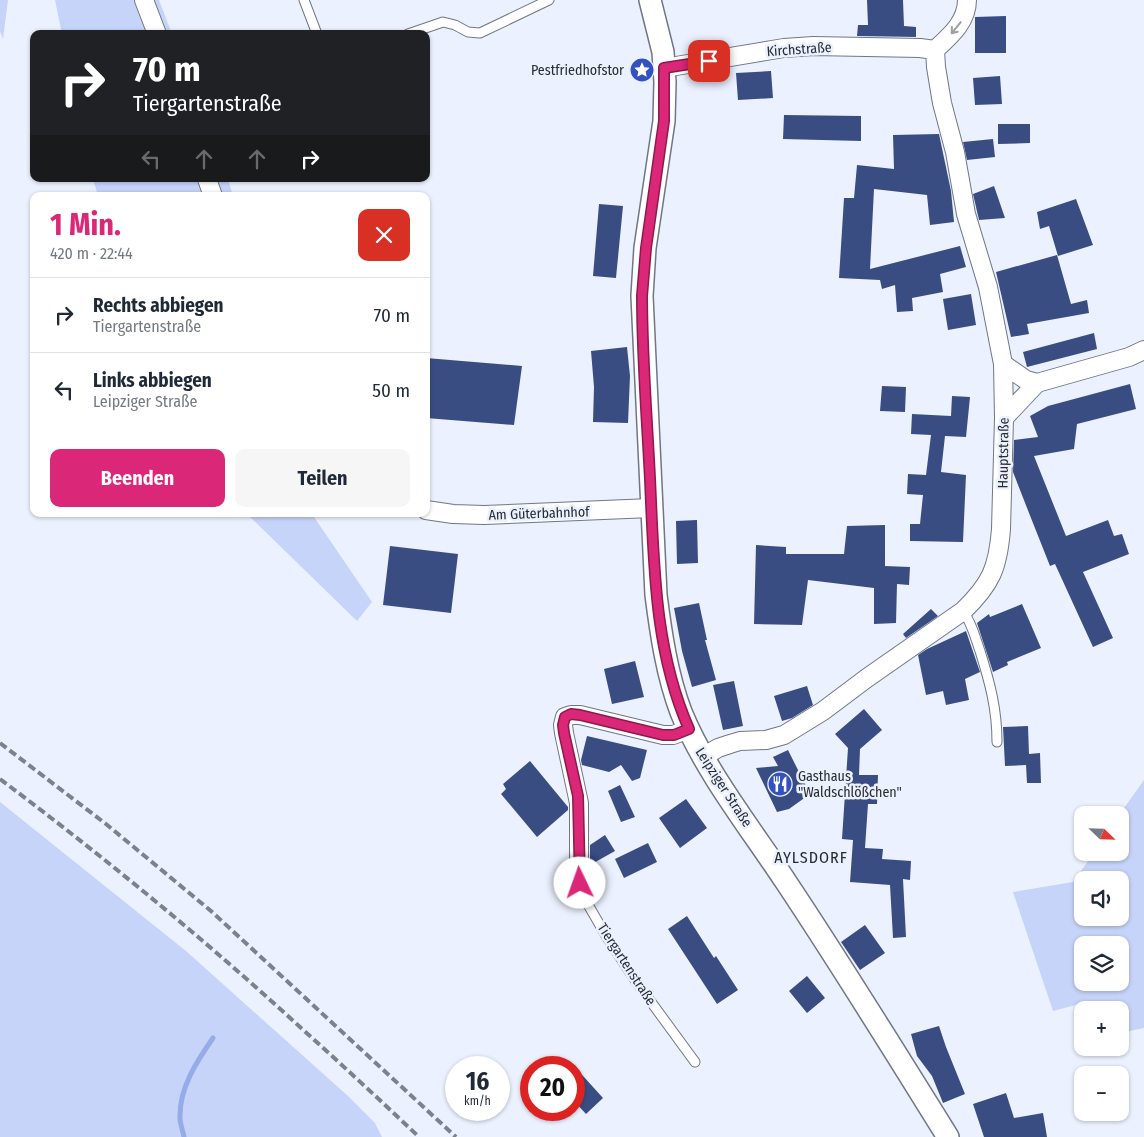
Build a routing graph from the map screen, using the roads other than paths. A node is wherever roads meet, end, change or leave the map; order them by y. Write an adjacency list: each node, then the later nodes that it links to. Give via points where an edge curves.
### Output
1 (144, 0): 6 (street)
2 (304, 0): 7 (lane)
3 (550, 0): 8 (lane, via 480,33 468,32 444,22)
4 (650, 0): 10 (street, Leipziger Straße)
5 (967, 0): 9 (street, one-way to 9, via 967,10 960,24)
6 (155, 30)
7 (315, 30)
8 (420, 30)
9 (935, 50): 10 (street, Kirchstraße, via 814,46); 12 (street, Hauptstraße, via 942,103 966,214 990,295)
10 (664, 68): 15 (street, Leipziger Straße, via 664,121 642,296)
11 (1143, 354): 13 (street)
12 (1003, 364): 13 (street, via 1026,380); 14 (street, Hauptstraße)
13 (1037, 383): 14 (street)
14 (1004, 418): 17 (street, Hauptstraße, via 997,560 986,586)
15 (651, 508): 16 (street, Am Güterbahnhof, via 484,515); 18 (street, Leipziger Straße, via 658,617 673,686)
16 (430, 511)
17 (963, 611): 19 (lane, via 971,625 991,685); 20 (street, Hauptstraße, via 784,735 766,740 740,741 718,748)
18 (689, 729): 20 (street, Leipziger Straße); 21 (street, Tiergartenstraße, via 663,735 580,715 565,717 564,733 579,803)
19 (998, 742)
20 (704, 757): 23 (street, Leipziger Straße)
21 (579, 865): 22 (lane, Tiergartenstraße, via 586,901 605,934)
22 (695, 1062)
23 (948, 1137)

